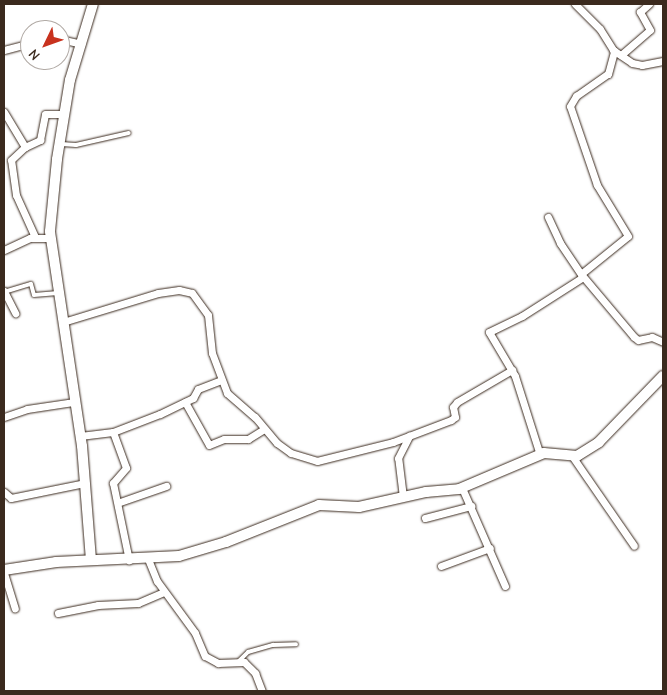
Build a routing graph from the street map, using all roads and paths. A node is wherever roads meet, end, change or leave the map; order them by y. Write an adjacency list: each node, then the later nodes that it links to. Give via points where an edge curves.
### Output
1 (93, 4): 5 (street)
2 (575, 4): 8 (street, via 600,29)
3 (649, 4): 9 (street, via 640,12 650,30)
4 (70, 42): 5 (street)
5 (76, 43): 12 (street)
6 (20, 46): 7 (street)
7 (4, 50)
8 (614, 51): 9 (street); 19 (street, via 608,74 576,96 570,106 597,185 628,236)
9 (621, 55): 10 (street, via 636,65)
10 (663, 61)
11 (4, 112): 15 (street)
12 (60, 114): 14 (street); 15 (street, via 46,113 41,138)
13 (129, 132): 14 (lane, via 76,145)
14 (59, 144): 17 (street)
15 (25, 147): 17 (street, via 12,158 11,171 16,195)
16 (548, 216): 19 (street, via 560,243)
17 (41, 237): 18 (street); 21 (street)
18 (4, 250)
19 (582, 276): 24 (street, via 636,340 652,337); 25 (street, via 522,316 490,330 489,334)
20 (4, 291): 21 (lane, via 32,284 34,295); 22 (street)
21 (55, 294): 23 (street)
22 (15, 313)
23 (63, 322): 27 (street, via 75,321 131,300 172,290 186,291 198,298 208,315 212,353); 28 (street)
24 (663, 342)
25 (512, 370): 34 (street, via 457,402 452,407 456,415 454,418); 35 (street)
26 (663, 376): 36 (street, via 599,442)
27 (221, 380): 29 (street, via 198,389 193,398); 31 (street, via 237,405 255,417)
28 (74, 402): 30 (street, via 27,409); 33 (street)
29 (185, 402): 31 (street, via 209,445 224,439 248,438); 32 (street)
30 (4, 417)
31 (264, 429): 34 (street, via 291,452 317,461)
32 (113, 432): 33 (street); 42 (street, via 126,468 113,483)
33 (80, 436): 37 (street)
34 (410, 436): 41 (street, via 398,458)
35 (540, 455): 36 (street); 39 (street)
36 (572, 456): 45 (street)
37 (85, 484): 40 (street, via 11,498); 48 (street)
38 (166, 486): 42 (street)
39 (462, 488): 41 (street); 43 (street)
40 (4, 492)
41 (403, 497): 47 (street, via 350,508 319,505 193,553)
42 (120, 502): 49 (street)
43 (471, 506): 44 (street); 46 (street)
44 (425, 518)
45 (634, 546)
46 (490, 548): 50 (street); 52 (street)
47 (148, 559): 49 (street); 53 (street)
48 (91, 560): 49 (street); 51 (street)
49 (129, 560)
50 (441, 566)
51 (4, 572): 54 (street)
52 (505, 586)
53 (164, 592): 55 (street, via 138,603 98,605); 57 (street, via 190,626 209,660)
54 (15, 608)
55 (58, 613)
56 (296, 644): 57 (lane, via 273,645 248,652)
57 (239, 661): 58 (street, via 251,668)
58 (262, 691)

